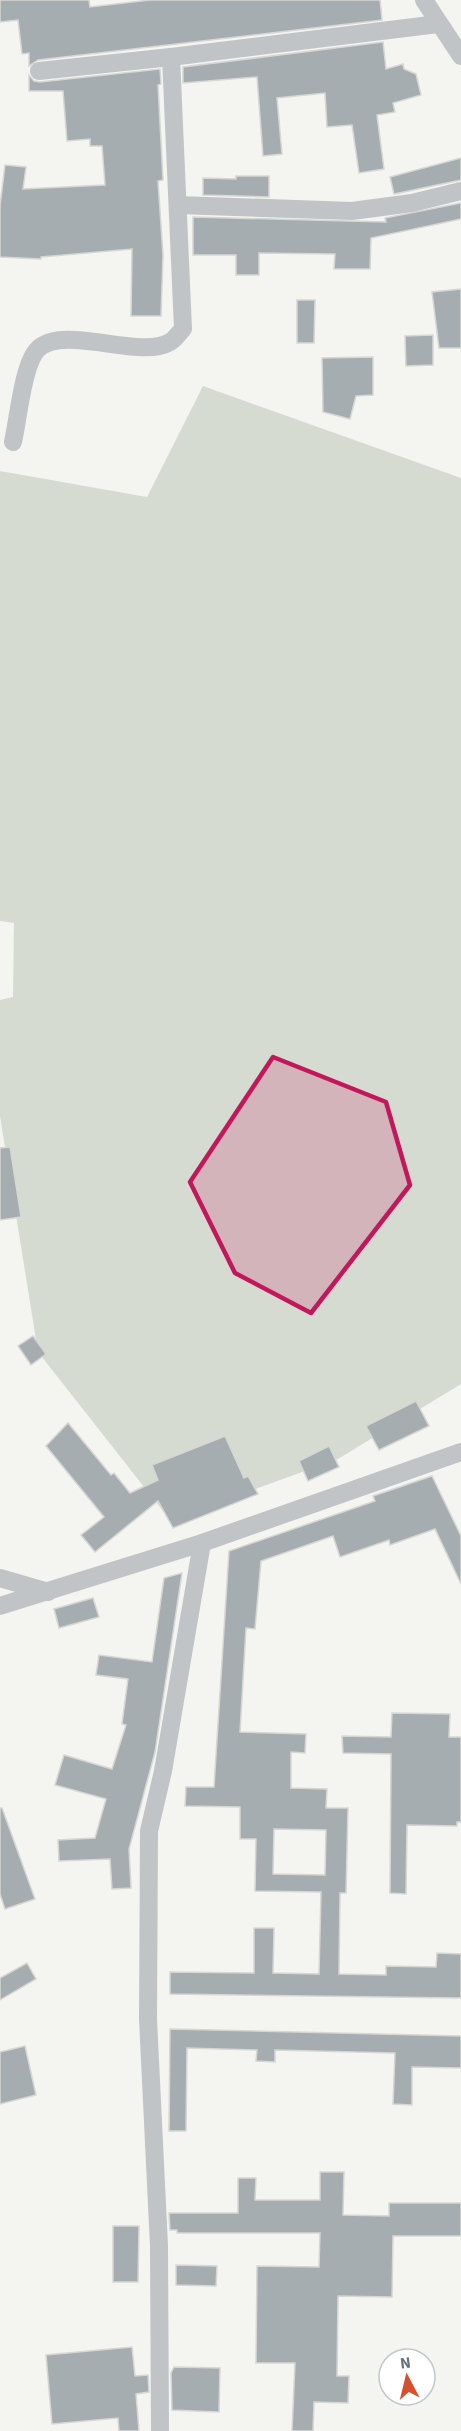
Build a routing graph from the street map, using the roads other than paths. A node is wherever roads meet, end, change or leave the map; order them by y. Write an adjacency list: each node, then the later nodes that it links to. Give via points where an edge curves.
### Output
1 (424, 0): 2 (street)
2 (438, 24): 3 (street); 4 (street)
3 (461, 56)
4 (171, 57): 5 (street); 7 (street)
5 (39, 71)
6 (461, 191): 7 (street, via 352,211)
7 (178, 205): 8 (street, via 183,329 171,342 155,347 59,340 39,348 30,364)
8 (13, 442)
9 (461, 1452): 10 (street)
10 (202, 1543): 12 (street); 14 (street, via 149,1831 148,2019 159,2246)
11 (0, 1578): 12 (street)
12 (50, 1592): 13 (street)
13 (0, 1606)
14 (160, 2431)

